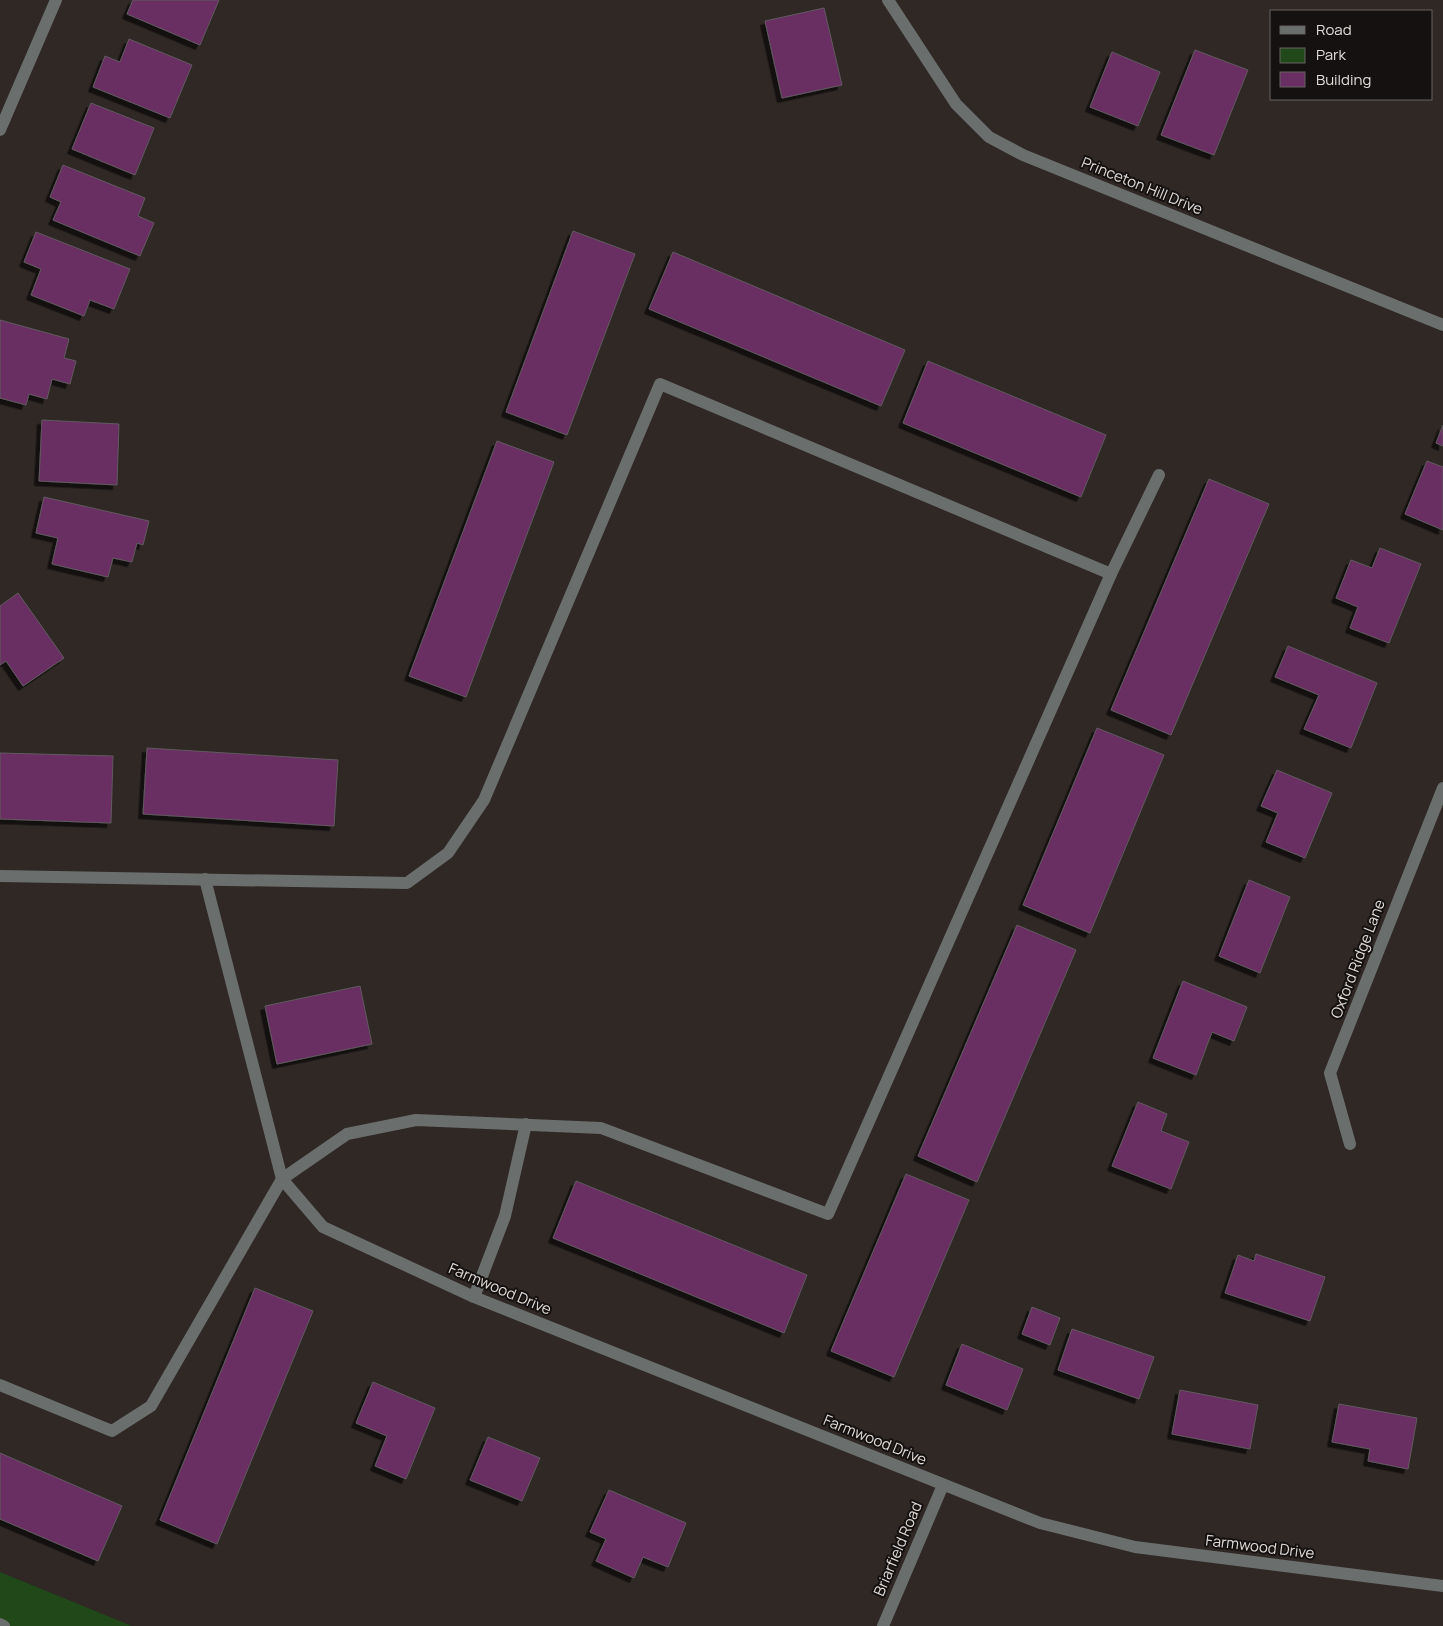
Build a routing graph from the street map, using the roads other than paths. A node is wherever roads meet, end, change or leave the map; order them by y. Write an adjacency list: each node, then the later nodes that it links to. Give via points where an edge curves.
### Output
1 (56, 0): 3 (street)
2 (888, 0): 4 (street, Princeton Hill Drive, via 956,104 989,137 1022,155)
3 (0, 130)
4 (1443, 325)
5 (1159, 475): 6 (street)
6 (1112, 574): 10 (street, via 660,384 484,800 448,853 407,883); 11 (street, via 828,1214 601,1128)
7 (1443, 788): 8 (street, Oxford Ridge Lane)
8 (1439, 808): 12 (street, Oxford Ridge Lane, via 1330,1073)
9 (0, 876): 10 (street)
10 (205, 879): 13 (street)
11 (526, 1124): 13 (street, via 416,1120 347,1134); 14 (street, via 505,1216)
12 (1350, 1144)
13 (282, 1179): 14 (street, Farmwood Drive, via 323,1227); 15 (street, via 151,1406 112,1431)
14 (474, 1297): 16 (street, Farmwood Drive)
15 (0, 1385)
16 (943, 1485): 17 (street, Farmwood Drive, via 1040,1523 1135,1547); 20 (street, Briarfield Road)
17 (1443, 1586)
18 (0, 1624): 19 (street)
19 (4, 1626)
20 (883, 1626)

